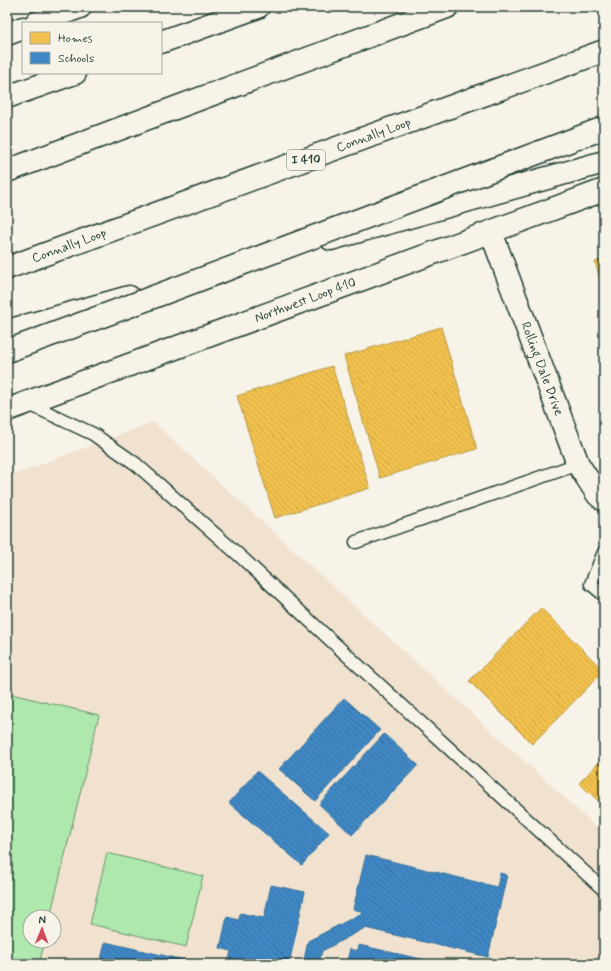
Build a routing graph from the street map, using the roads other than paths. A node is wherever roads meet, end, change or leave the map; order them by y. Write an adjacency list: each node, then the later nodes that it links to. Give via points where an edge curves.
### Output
1 (80, 7): 5 (main road)
2 (258, 7): 9 (main road)
3 (429, 7): 6 (main road)
4 (447, 7): 6 (main road)
5 (39, 22)
6 (399, 24): 15 (main road)
7 (22, 28): 8 (main road)
8 (7, 34)
9 (162, 42)
10 (604, 51): 18 (main road, Connally Loop / I 410)
11 (72, 74): 12 (main road)
12 (7, 97)
13 (604, 128): 20 (main road, bridge)
14 (604, 162): 19 (main road)
15 (7, 172)
16 (604, 190): 17 (main road, Northwest Loop 410)
17 (491, 232): 21 (main road, Northwest Loop 410); 22 (main road, Rolling Dale Drive)
18 (7, 268)
19 (7, 332)
20 (7, 351)
21 (17, 406): 27 (lane, via 93,434 136,464 241,556)
22 (578, 464): 23 (main road, Rolling Dale Drive); 24 (lane)
23 (604, 500)
24 (356, 542)
25 (604, 552): 26 (lane, via 591,584)
26 (604, 595)
27 (604, 890)

